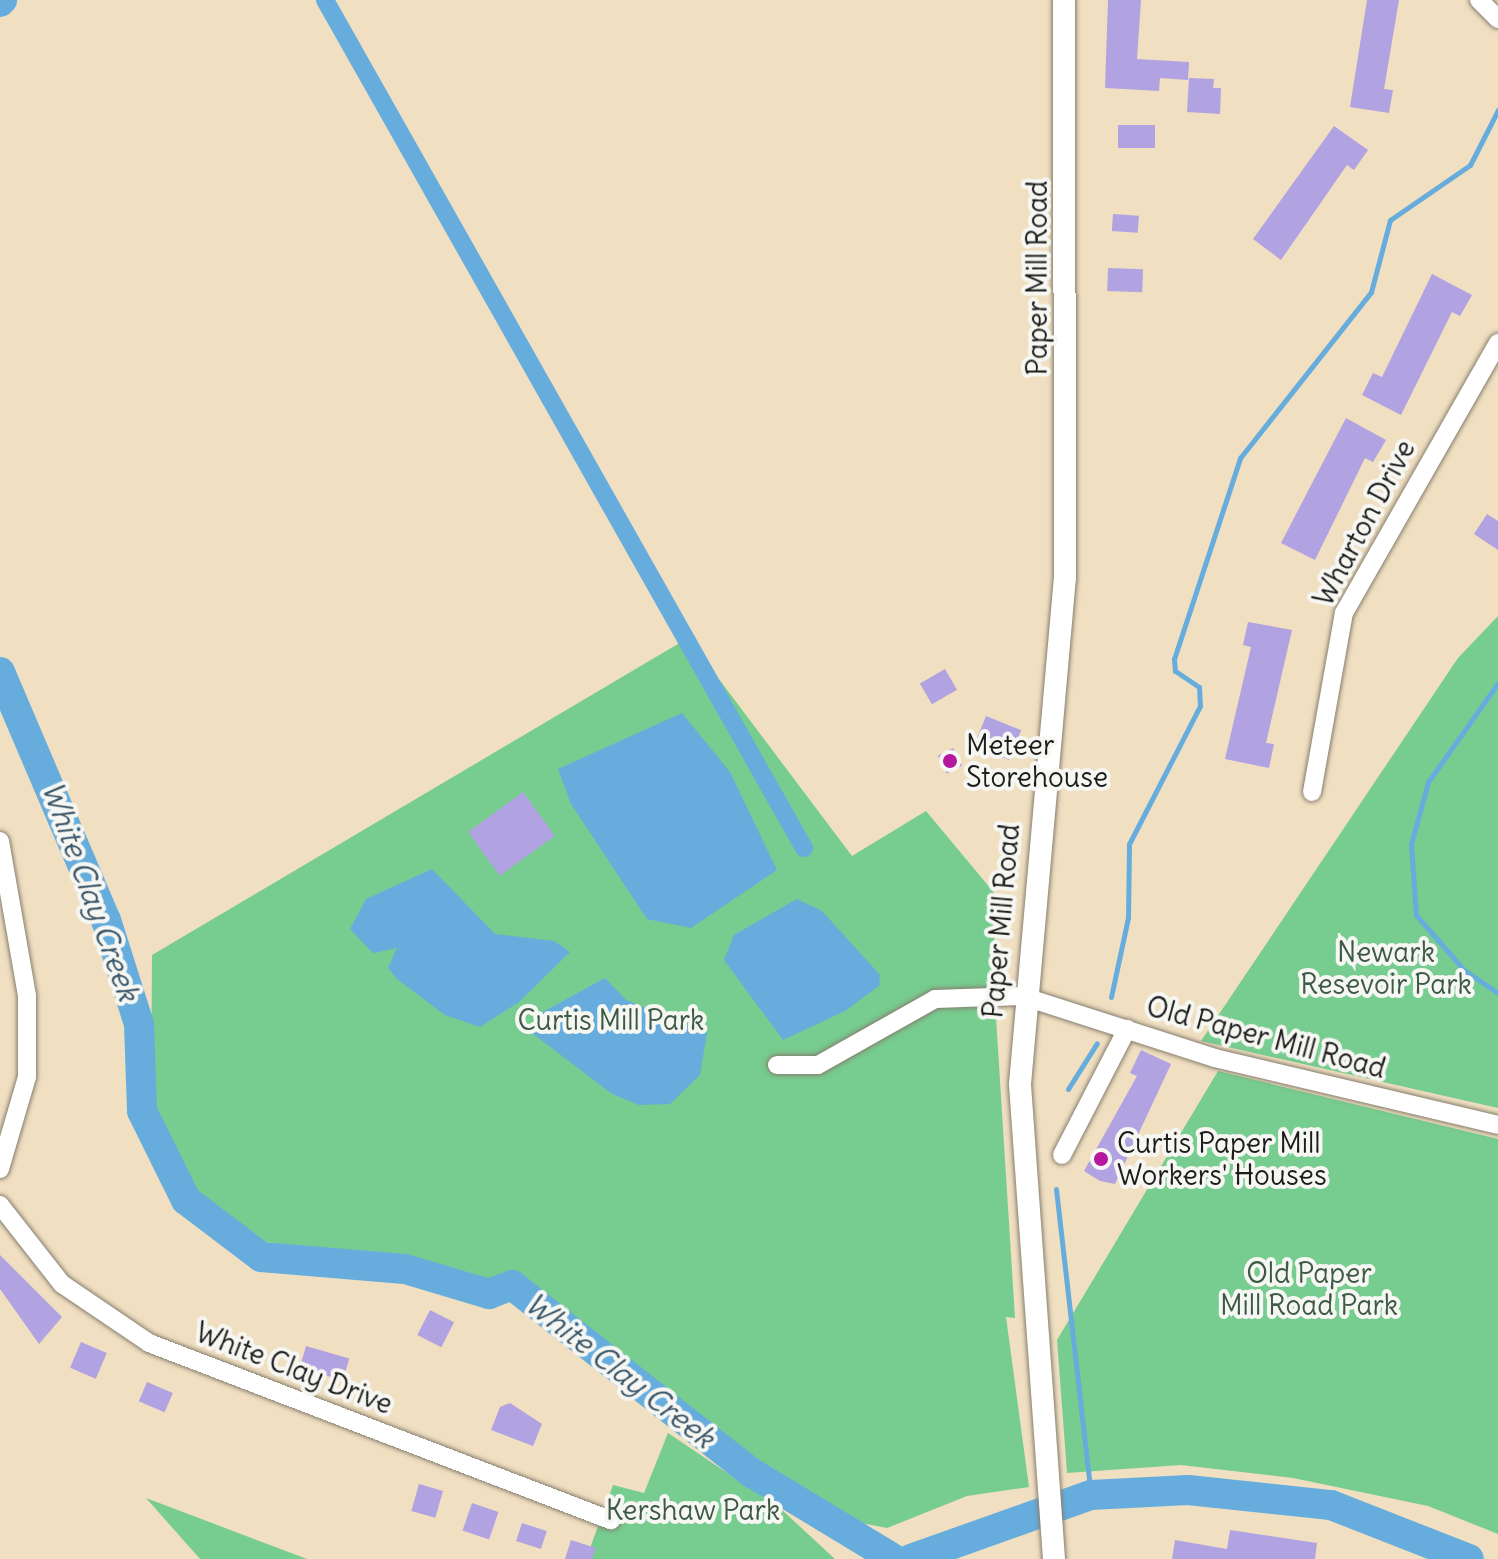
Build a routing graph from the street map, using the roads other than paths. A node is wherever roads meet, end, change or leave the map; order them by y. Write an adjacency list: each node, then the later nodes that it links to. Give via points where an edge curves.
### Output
1 (1064, 0): 7 (main road, Paper Mill Road, via 1065,577)
2 (1479, 0): 3 (street)
3 (1498, 19)
4 (1498, 343): 5 (street, Wharton Drive, via 1344,613)
5 (1312, 792)
6 (0, 841): 12 (street, via 27,1023 27,1077)
7 (1022, 996): 8 (street, Old Paper Mill Road); 9 (street, Old Paper Mill Road, via 949,995 818,1065); 15 (main road, Paper Mill Road, via 1022,1158)
8 (1127, 1029): 10 (street, Old Paper Mill Road, via 1215,1058); 11 (street)
9 (777, 1065)
10 (1498, 1125)
11 (1062, 1155)
12 (0, 1169)
13 (0, 1205): 14 (street, White Clay Drive, via 62,1284 149,1343)
14 (611, 1520)
15 (1054, 1559)

